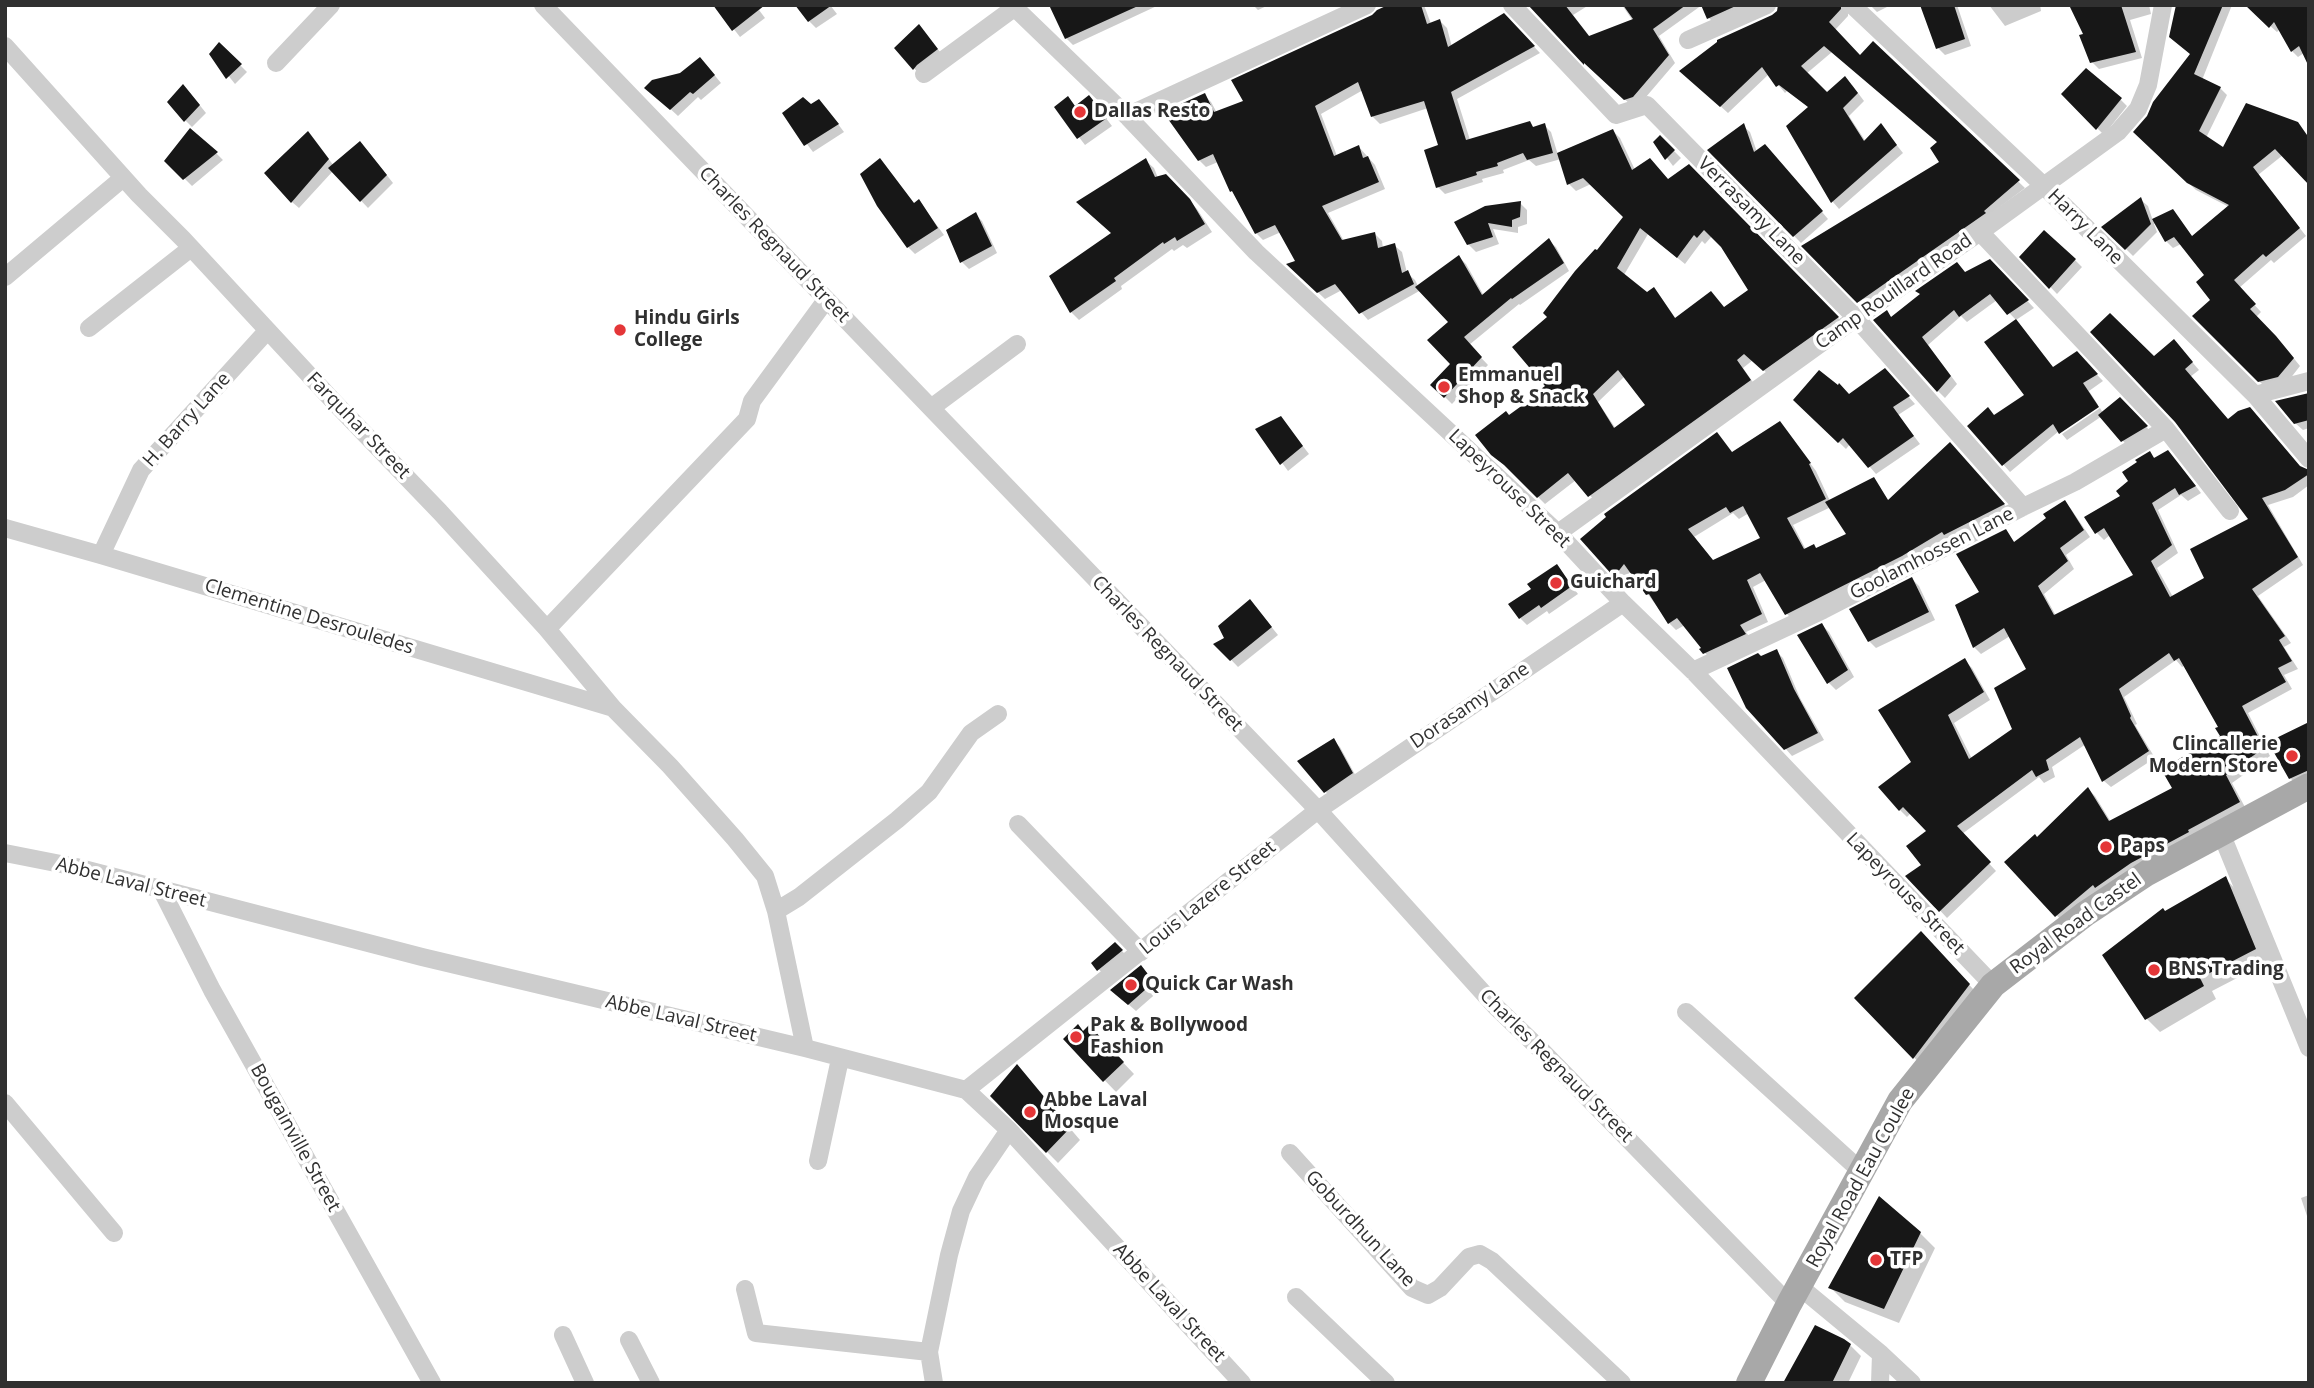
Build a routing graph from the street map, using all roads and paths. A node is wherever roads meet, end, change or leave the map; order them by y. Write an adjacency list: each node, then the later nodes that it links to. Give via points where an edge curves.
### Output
1 (331, 5): 11 (street)
2 (543, 5): 19 (street, Charles Regnaud Street)
3 (1367, 5): 13 (street)
4 (1512, 5): 20 (street, Verrasamy Lane, via 1616,115 1647,105)
5 (1767, 5): 9 (street)
6 (1852, 5): 15 (street, Harry Lane)
7 (2163, 5): 15 (street, Camp Rouillard Road, via 2148,85 2138,109 2118,132)
8 (1013, 6): 12 (street); 13 (street, Lapeyrouse Street)
9 (1688, 40)
10 (5, 46): 14 (street, Farquhar Street)
11 (276, 63)
12 (924, 74)
13 (1127, 116): 32 (street, Lapeyrouse Street, via 1256,252)
14 (123, 178): 17 (street, Farquhar Street); 18 (street)
15 (2044, 186): 16 (street, Camp Rouillard Road); 25 (street, Harry Lane)
16 (1980, 232): 20 (street, Camp Rouillard Road); 27 (street)
17 (191, 248): 21 (street); 22 (street, Farquhar Street)
18 (5, 277)
19 (826, 300): 26 (street, Charles Regnaud Street); 35 (street, via 752,401 747,419)
20 (1856, 318): 29 (street, Verrasamy Lane); 32 (street, Camp Rouillard Road)
21 (89, 328)
22 (267, 331): 33 (street, H. Barry Lane, via 141,470); 35 (street, Farquhar Street)
23 (1017, 344): 26 (street)
24 (2309, 381): 25 (street)
25 (2255, 395): 28 (street, Harry Lane)
26 (931, 408): 40 (street, Charles Regnaud Street)
27 (2166, 429): 29 (street, Goolamhossen Lane); 30 (street)
28 (2309, 459)
29 (2023, 507): 36 (street, Goolamhossen Lane)
30 (2230, 511)
31 (5, 528): 33 (street, Clementine Desrouledes)
32 (1558, 533): 34 (street, Lapeyrouse Street)
33 (101, 555): 37 (street, Clementine Desrouledes)
34 (1623, 603): 36 (street, Lapeyrouse Street); 40 (street, Dorasamy Lane)
35 (547, 629): 37 (street, Farquhar Street)
36 (1693, 671): 47 (street, Lapeyrouse Street)
37 (613, 708): 45 (street, Farquhar Street, via 765,876)
38 (998, 714): 45 (street, via 971,733 929,792)
39 (2309, 786): 42 (main road, Royal Road Castel)
40 (1318, 810): 46 (street, Louis Lazere Street); 60 (street, Charles Regnaud Street, via 1496,1007)
41 (1018, 824): 46 (street)
42 (2221, 833): 47 (main road, Royal Road Castel, via 2085,914); 50 (street)
43 (5, 853): 44 (street, Abbe Laval Street)
44 (162, 891): 49 (street, Abbe Laval Street); 66 (street, Bougainville Street, via 212,990)
45 (776, 911): 49 (street, Farquhar Street)
46 (1141, 952): 52 (street, Louis Lazere Street)
47 (1993, 985): 57 (main road, Royal Road Eau Coulee, via 1900,1101)
48 (1686, 1012): 57 (street)
49 (804, 1048): 51 (street, Abbe Laval Street)
50 (2309, 1048)
51 (840, 1059): 52 (street, Abbe Laval Street); 56 (street)
52 (966, 1090): 54 (street, Abbe Laval Street)
53 (5, 1103): 58 (street)
54 (1009, 1130): 64 (street, via 976,1177 961,1211); 70 (street, Abbe Laval Street)
55 (1290, 1153): 72 (street, Goburdhun Lane, via 1412,1288 1428,1295 1440,1289 1469,1257 1480,1254)
56 (818, 1161)
57 (1862, 1171): 60 (main road, Royal Road Eau Coulee)
58 (114, 1233)
59 (745, 1289): 64 (street, via 756,1333)
60 (1794, 1296): 65 (street, Charles Regnaud Street); 73 (main road, Royal Road Eau Coulee)
61 (1296, 1297): 71 (street)
62 (563, 1335): 67 (street)
63 (629, 1340): 68 (street)
64 (929, 1352): 69 (street)
65 (1881, 1354): 74 (street); 75 (street, Charles Regnaud Street)
66 (432, 1383)
67 (585, 1383)
68 (651, 1383)
69 (934, 1383)
70 (1242, 1383)
71 (1386, 1383)
72 (1622, 1383)
73 (1749, 1383)
74 (1880, 1383)
75 (1912, 1383)

